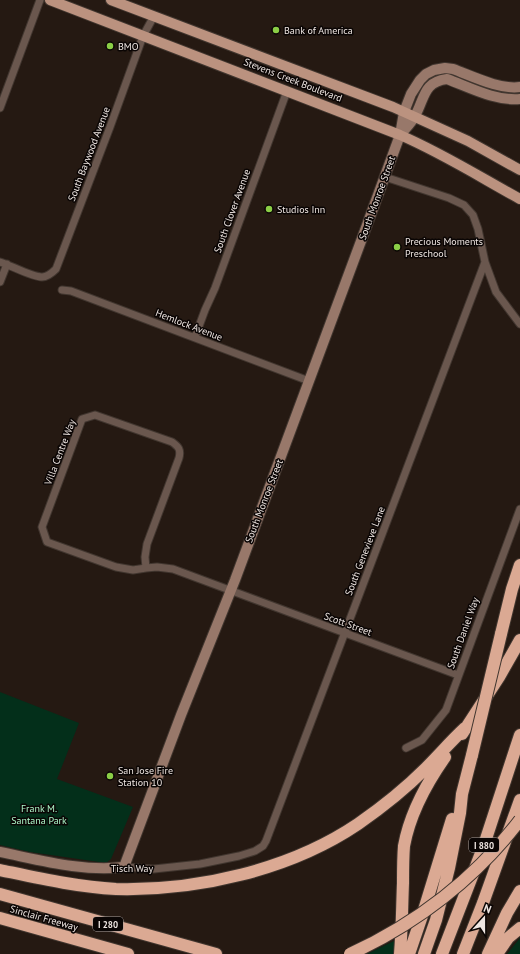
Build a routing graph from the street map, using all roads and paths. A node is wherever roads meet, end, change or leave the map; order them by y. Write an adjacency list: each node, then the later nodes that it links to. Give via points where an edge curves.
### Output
1 (40, 0): 9 (street)
2 (50, 0): 5 (main road, Stevens Creek Boulevard)
3 (111, 0): 4 (main road, Stevens Creek Boulevard)
4 (150, 15): 5 (street, South Baywood Avenue); 10 (main road, Stevens Creek Boulevard)
5 (143, 36): 7 (main road, Stevens Creek Boulevard); 17 (street, South Baywood Avenue, via 56,269 41,277)
6 (520, 87): 10 (main road, South Monroe Street, via 499,85 453,69 434,70 420,80)
7 (287, 91): 12 (main road, Stevens Creek Boulevard); 21 (street, South Clover Avenue, via 215,288)
8 (520, 99): 11 (main road, South Monroe Street, via 496,98 447,79 440,80 427,88)
9 (0, 108)
10 (404, 112): 11 (main road, Stevens Creek Boulevard); 12 (main road, South Monroe Street)
11 (415, 117): 12 (main road, South Monroe Street); 13 (main road, Stevens Creek Boulevard, via 468,141)
12 (400, 135): 14 (main road, South Monroe Street); 15 (main road, Stevens Creek Boulevard, via 444,155)
13 (520, 170)
14 (385, 177): 16 (street, via 464,205 473,215); 22 (main road, South Monroe Street)
15 (520, 199)
16 (485, 262): 20 (street, via 496,292); 27 (street, South Genevieve Lane)
17 (3, 263): 18 (street)
18 (0, 282)
19 (62, 290): 21 (street, Hemlock Avenue, via 71,291)
20 (520, 324)
21 (194, 337): 22 (street, Hemlock Avenue)
22 (309, 381): 26 (main road, South Monroe Street)
23 (520, 509): 29 (street, South Daniel Way)
24 (520, 565): 33 (highway, bridge)
25 (146, 568): 25 (street, Villa Centre Way, via 133,570 116,567 47,542 42,527 82,419 95,415 172,442 179,448 179,458 147,544); 26 (street, Villa Centre Way, via 173,569)
26 (231, 590): 27 (street, Scott Street); 38 (main road, South Monroe Street)
27 (344, 633): 29 (street, Scott Street); 36 (street, South Genevieve Lane, via 269,835)
28 (520, 640): 30 (highway)
29 (458, 676): 32 (street, South Daniel Way, via 446,710 422,740)
30 (465, 728): 39 (highway, via 413,780 357,825 283,862 239,876 168,887 116,889 71,884); 47 (highway, via 428,783 408,831 404,847)
31 (520, 735): 50 (highway, I 880, via 483,848)
32 (406, 748)
33 (462, 794): 48 (highway, via 453,813); 49 (highway, via 436,920)
34 (520, 800): 51 (highway, I 880)
35 (520, 820): 46 (highway, bridge, via 488,857 437,902 400,928)
36 (262, 846): 38 (street, Tisch Way, via 239,856 200,864 154,869)
37 (0, 852): 38 (main road, Tisch Way, via 82,866 108,869)
38 (124, 867)
39 (0, 870)
40 (520, 891): 52 (highway)
41 (0, 894): 45 (highway, I 280)
42 (0, 918): 44 (highway, Sinclair Freeway / I 280)
43 (520, 928): 53 (highway, via 508,938)
44 (128, 954)
45 (216, 954)
46 (350, 954)
47 (400, 954)
48 (409, 954)
49 (424, 954)
50 (442, 954)
51 (463, 954)
52 (488, 954)
53 (497, 954)

